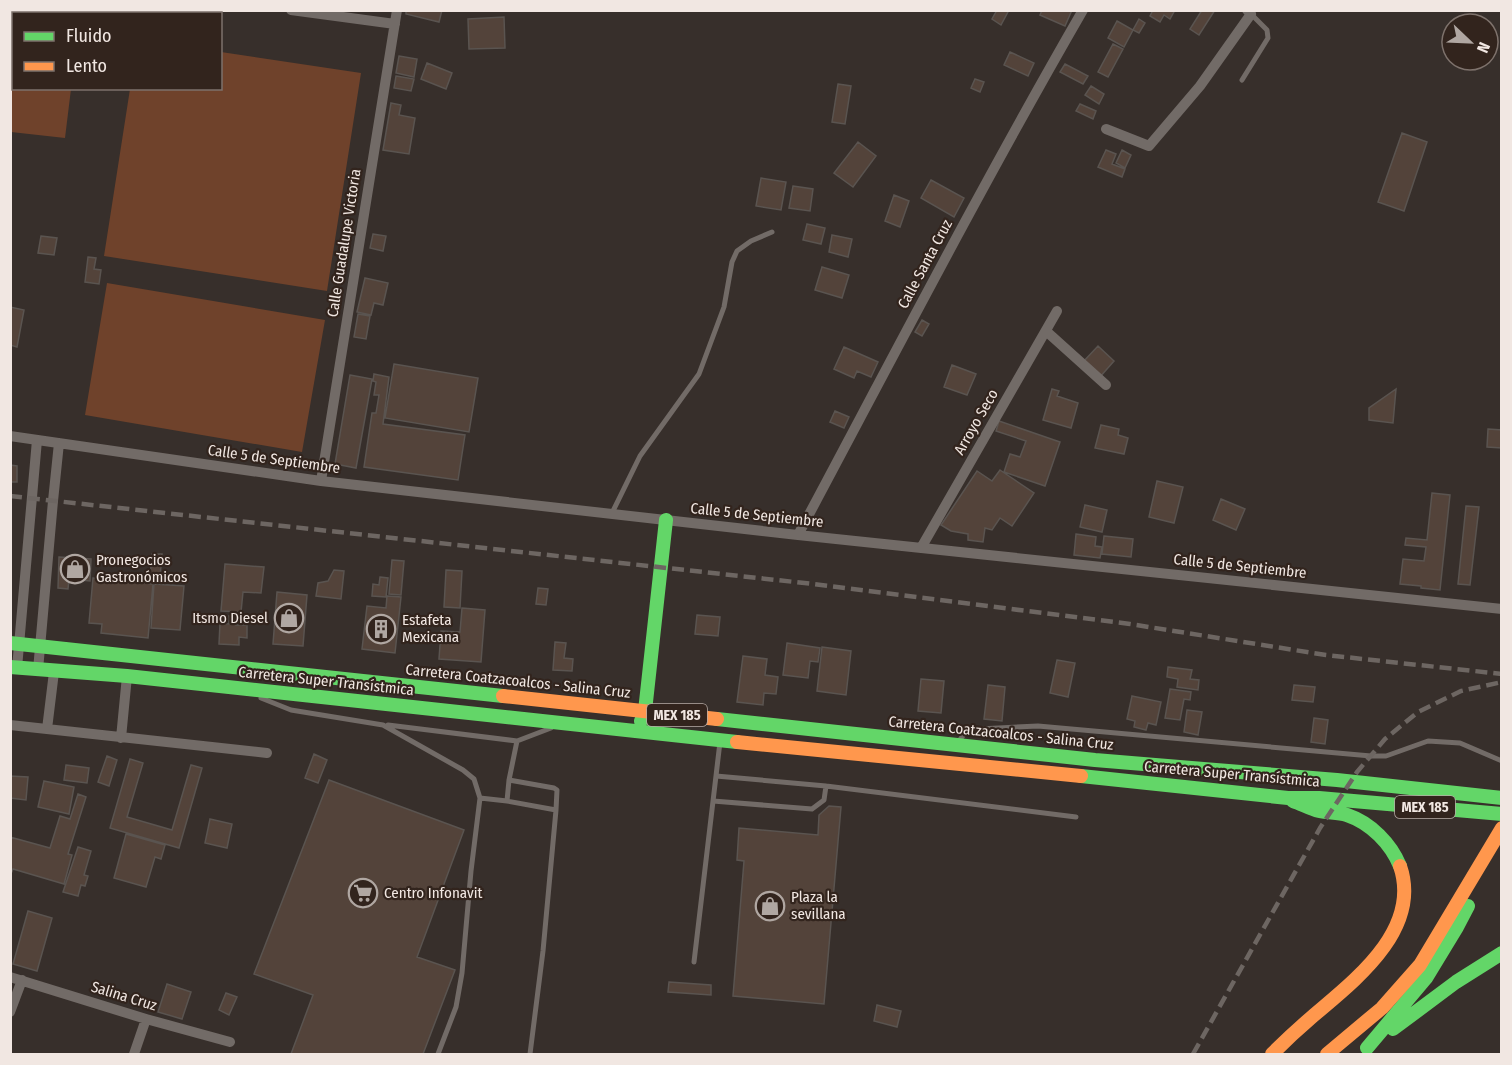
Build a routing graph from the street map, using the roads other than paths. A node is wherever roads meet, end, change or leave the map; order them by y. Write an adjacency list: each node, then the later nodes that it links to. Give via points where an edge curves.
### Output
1 (291, 10): 5 (street)
2 (398, 10): 5 (street, Calle Guadalupe Victoria)
3 (1083, 10): 18 (street, Calle Santa Cruz)
4 (1250, 12): 6 (lane, via 1269,34); 7 (street, via 1200,86 1149,146)
5 (395, 24): 15 (street, Calle Guadalupe Victoria)
6 (1242, 80)
7 (1106, 129)
8 (772, 232): 16 (lane, via 737,251 724,307 699,375 640,456)
9 (1057, 311): 10 (street, Arroyo Seco)
10 (1046, 331): 11 (street); 19 (street, Arroyo Seco)
11 (1106, 385)
12 (10, 436): 13 (street, Calle 5 de Septiembre)
13 (37, 440): 14 (street, Calle 5 de Septiembre); 21 (street)
14 (59, 443): 15 (street, Calle 5 de Septiembre); 22 (street)
15 (321, 481): 16 (street, Calle 5 de Septiembre)
16 (612, 514): 17 (street, Calle 5 de Septiembre)
17 (666, 520): 18 (street, Calle 5 de Septiembre); 28 (main road, MEX 185)
18 (798, 535): 19 (street, Calle 5 de Septiembre)
19 (921, 548): 20 (street, Calle 5 de Septiembre)
20 (1502, 609)
21 (15, 643): 22 (main road, Carretera Coatzacoalcos - Salina Cruz / MEX 185); 23 (street)
22 (39, 645): 24 (street); 28 (main road, Carretera Coatzacoalcos - Salina Cruz / MEX 185)
23 (14, 668): 24 (main road, Carretera Super Transístmica / MEX 185)
24 (38, 670): 25 (main road, Carretera Super Transístmica / MEX 185)
25 (54, 672): 26 (main road, Carretera Super Transístmica / MEX 185); 33 (street)
26 (127, 676): 27 (main road, Carretera Super Transístmica / MEX 185); 35 (street)
27 (235, 688): 30 (main road, Carretera Super Transístmica / MEX 185); 31 (lane, via 291,710)
28 (645, 711): 29 (main road, Carretera Coatzacoalcos - Salina Cruz / MEX 185); 34 (main road, MEX 185)
29 (723, 720): 36 (lane); 38 (main road, Carretera Coatzacoalcos - Salina Cruz / MEX 185)
30 (564, 723): 34 (main road, Carretera Super Transístmica / MEX 185); 37 (lane)
31 (383, 724): 37 (lane); 46 (lane, via 463,770 474,779)
32 (10, 725): 33 (street)
33 (47, 729): 35 (street)
34 (637, 731): 36 (main road, Carretera Super Transístmica / MEX 185)
35 (121, 738): 39 (street)
36 (720, 740): 41 (main road, Carretera Super Transístmica / MEX 185); 42 (lane)
37 (517, 741): 43 (lane)
38 (955, 745): 40 (lane, via 965,733 979,729 1038,726 1371,756 1386,756 1428,741 1460,743); 41 (lane); 44 (main road, Carretera Coatzacoalcos - Salina Cruz / MEX 185)
39 (267, 753)
40 (1502, 761)
41 (952, 762): 50 (main road, Carretera Super Transístmica / MEX 185, via 1288,798)
42 (716, 776): 45 (lane); 49 (lane)
43 (509, 780): 48 (lane); 51 (lane, via 554,788)
44 (1337, 780): 47 (main road, Carretera Super Transístmica / MEX 185)
45 (826, 786): 49 (lane, via 824,800 812,809); 53 (lane)
46 (480, 798): 48 (lane); 65 (lane, via 462,973 456,1007)
47 (1495, 798)
48 (507, 801): 51 (lane)
49 (713, 801): 57 (lane)
50 (1318, 805): 52 (main road, Carretera Super Transístmica / MEX 185, via 1361,802); 67 (main road, via 1349,816 1382,838 1402,871 1403,906 1386,944 1370,965)
51 (556, 810): 66 (lane)
52 (1495, 813)
53 (1076, 817)
54 (1502, 828): 68 (main road, via 1420,965 1382,1008)
55 (1502, 845): 63 (main road, via 1426,978)
56 (1502, 953): 63 (main road)
57 (693, 962)
58 (10, 977): 59 (street, Salina Cruz)
59 (22, 980): 60 (street); 61 (street, Salina Cruz)
60 (10, 1012)
61 (146, 1019): 62 (street, Salina Cruz); 64 (street)
62 (230, 1042)
63 (1363, 1051)
64 (134, 1054)
65 (438, 1054)
66 (530, 1054)
67 (1272, 1054)
68 (1327, 1054)

